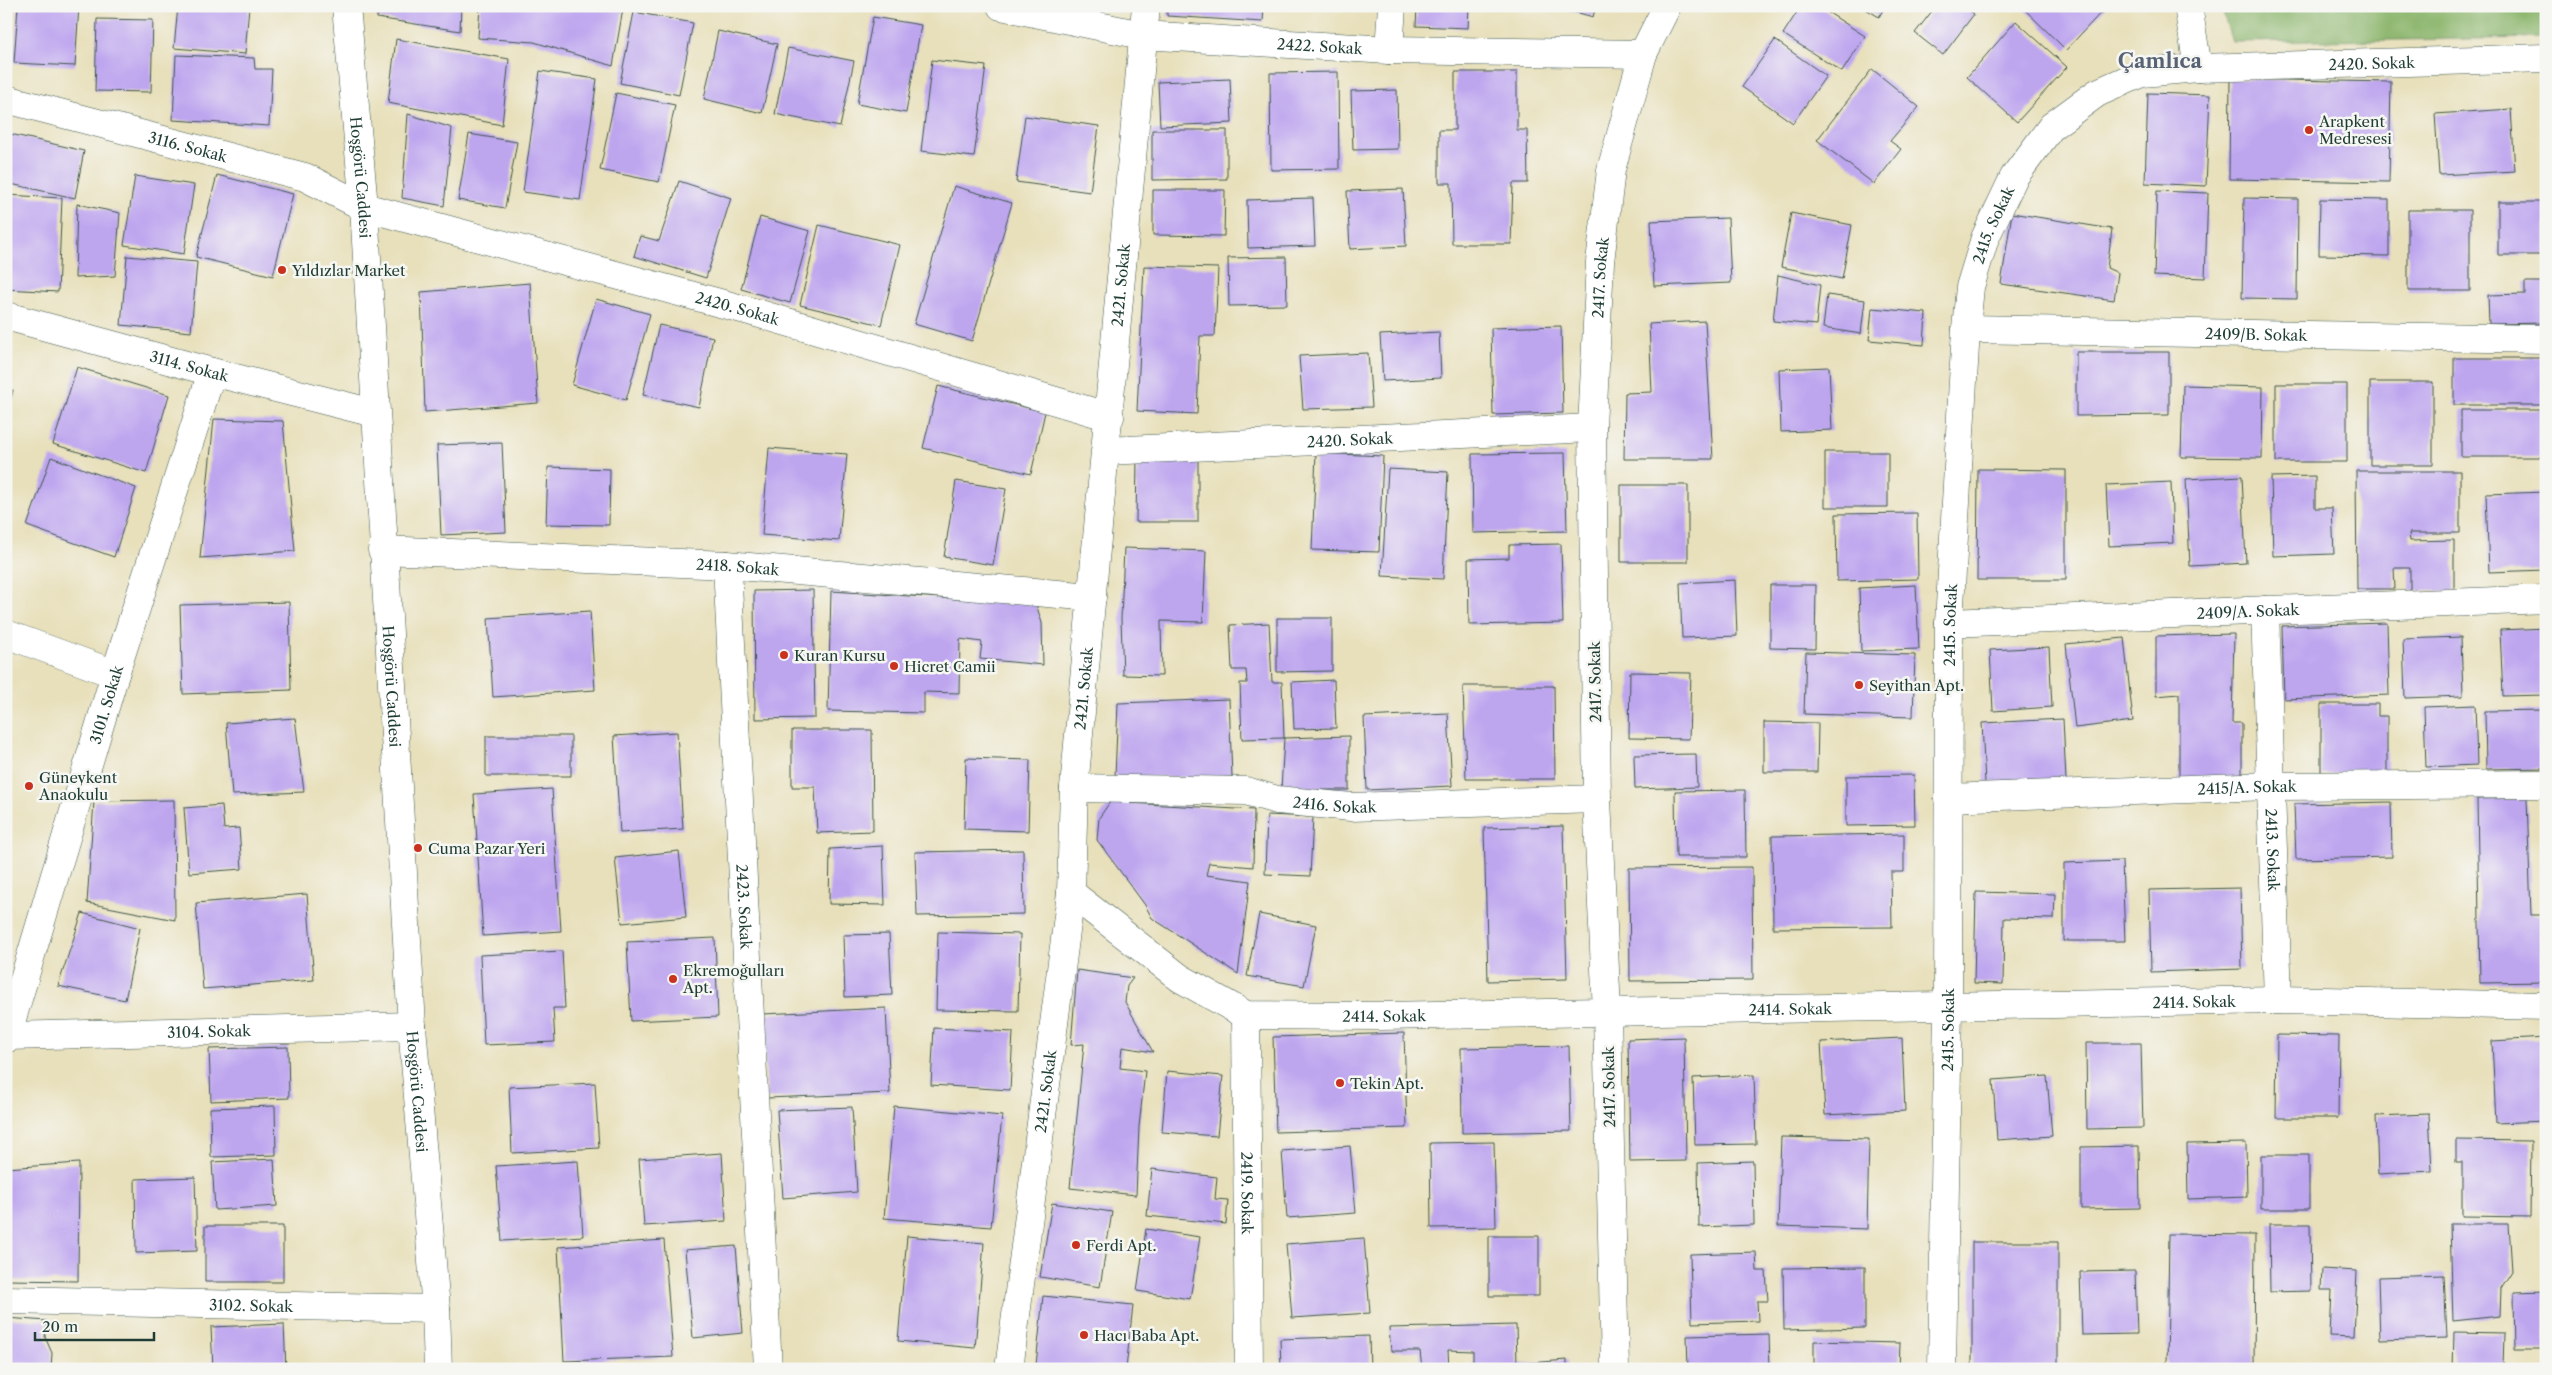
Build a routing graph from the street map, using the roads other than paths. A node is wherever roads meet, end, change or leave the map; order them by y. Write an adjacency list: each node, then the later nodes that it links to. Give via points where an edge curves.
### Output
1 (346, 6): 13 (street, Hoşgörü Caddesi)
2 (1001, 6): 7 (street, 2422. Sokak)
3 (1146, 6): 7 (street, 2421. Sokak)
4 (1392, 6): 8 (street)
5 (1667, 6): 9 (street, 2417. Sokak)
6 (2188, 6): 11 (street)
7 (1142, 36): 8 (street, 2422. Sokak); 19 (street, 2421. Sokak)
8 (1389, 50): 9 (street, 2422. Sokak)
9 (1643, 54): 20 (street, 2417. Sokak, via 1611,170 1600,262)
10 (2546, 58): 11 (street, 2420. Sokak)
11 (2198, 68): 15 (street, 2415. Sokak, via 2142,73 2097,93 2052,126 2014,177 1985,238 1970,287)
12 (6, 99): 13 (street, 3116. Sokak, via 305,177)
13 (364, 207): 18 (street, Hoşgörü Caddesi); 19 (street, 2420. Sokak, via 753,312)
14 (6, 316): 17 (street, 3114. Sokak)
15 (1966, 328): 16 (street, 2409/B. Sokak); 27 (street, 2415. Sokak)
16 (2546, 339)
17 (212, 372): 18 (street, 3114. Sokak); 29 (street, 3101. Sokak)
18 (374, 413): 22 (street, Hoşgörü Caddesi)
19 (1110, 416): 21 (street, 2421. Sokak)
20 (1592, 428): 21 (street, 2420. Sokak); 34 (street, 2417. Sokak)
21 (1106, 451): 24 (street, 2421. Sokak)
22 (382, 550): 23 (street, 2418. Sokak); 41 (street, Hoşgörü Caddesi)
23 (728, 565): 24 (street, 2418. Sokak); 46 (street, 2423. Sokak)
24 (1092, 597): 32 (street, 2421. Sokak)
25 (2546, 598): 26 (street, 2409/A. Sokak)
26 (2265, 610): 27 (street, 2409/A. Sokak); 31 (street, 2413. Sokak)
27 (1950, 623): 33 (street, 2415. Sokak)
28 (6, 634): 29 (street)
29 (115, 674): 42 (street, 3101. Sokak)
30 (2546, 784): 31 (street, 2415/A. Sokak)
31 (2269, 786): 33 (street, 2415/A. Sokak); 36 (street, 2413. Sokak)
32 (1074, 788): 34 (street, 2416. Sokak, via 1246,791 1277,800 1351,807); 35 (street, 2421. Sokak)
33 (1948, 798): 37 (street, 2415. Sokak)
34 (1597, 799): 39 (street, 2417. Sokak)
35 (1071, 893): 40 (street, 2414. Sokak, via 1180,978); 47 (street, 2421. Sokak)
36 (2278, 1000): 37 (street, 2414. Sokak); 38 (street, 2414. Sokak)
37 (1948, 1005): 39 (street, 2414. Sokak); 50 (street, 2415. Sokak)
38 (2546, 1006)
39 (1607, 1012): 40 (street, 2414. Sokak); 49 (street, 2417. Sokak)
40 (1246, 1015): 48 (street, 2419. Sokak)
41 (412, 1026): 42 (street, 3104. Sokak); 44 (street, Hoşgörü Caddesi)
42 (7, 1038)
43 (6, 1300): 44 (street, 3102. Sokak)
44 (436, 1309): 45 (street, Hoşgörü Caddesi)
45 (438, 1369)
46 (768, 1369)
47 (1009, 1369)
48 (1249, 1369)
49 (1615, 1369)
50 (1942, 1369)

